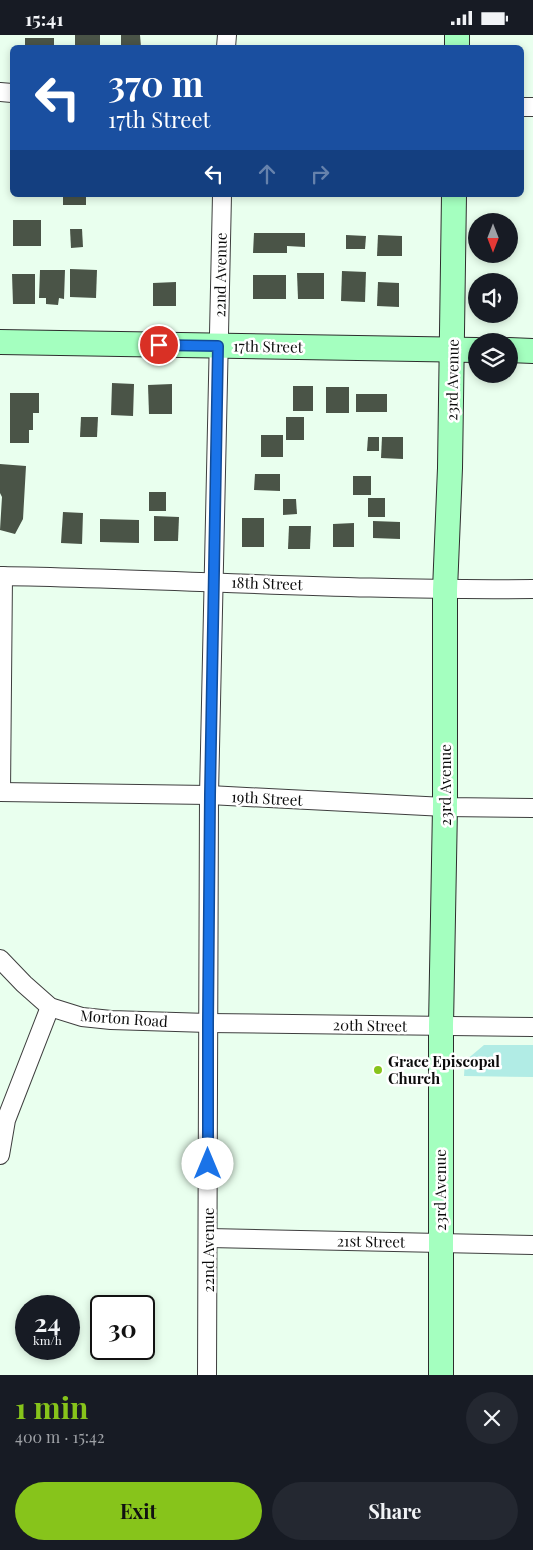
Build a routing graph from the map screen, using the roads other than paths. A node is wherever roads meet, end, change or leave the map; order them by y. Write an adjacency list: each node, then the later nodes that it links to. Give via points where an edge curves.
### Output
1 (222, 197): 4 (street, 22nd Avenue)
2 (454, 197): 5 (main road, 23rd Avenue)
3 (0, 342): 4 (main road, 17th Street)
4 (218, 346): 5 (main road, 17th Street); 10 (street, 22nd Avenue)
5 (453, 349): 6 (main road, 17th Street); 12 (main road, 23rd Avenue)
6 (468, 350)
7 (518, 350): 8 (main road)
8 (533, 351)
9 (1, 577): 10 (street, 18th Street); 13 (street)
10 (213, 581): 12 (street, 18th Street); 14 (street, 22nd Avenue)
11 (533, 589): 12 (street, 18th Street)
12 (445, 590): 15 (main road, 23rd Avenue)
13 (0, 792): 14 (street, 19th Street)
14 (210, 795): 15 (street, 19th Street); 19 (street, 22nd Avenue)
15 (445, 807): 16 (street, 19th Street); 20 (main road, 23rd Avenue)
16 (533, 809)
17 (0, 959): 18 (street, Morton Road)
18 (50, 1007): 19 (street, Morton Road, via 82,1017 111,1020); 22 (street, via 6,1121)
19 (208, 1023): 20 (street, 20th Street); 23 (street, 22nd Avenue)
20 (441, 1026): 21 (street, 20th Street); 24 (main road, 23rd Avenue)
21 (533, 1027)
22 (0, 1155)
23 (208, 1238): 24 (street, 21st Street); 26 (street, 22nd Avenue)
24 (440, 1242): 25 (street, 21st Street); 27 (main road, 23rd Avenue)
25 (533, 1245)
26 (207, 1375)
27 (441, 1375)

